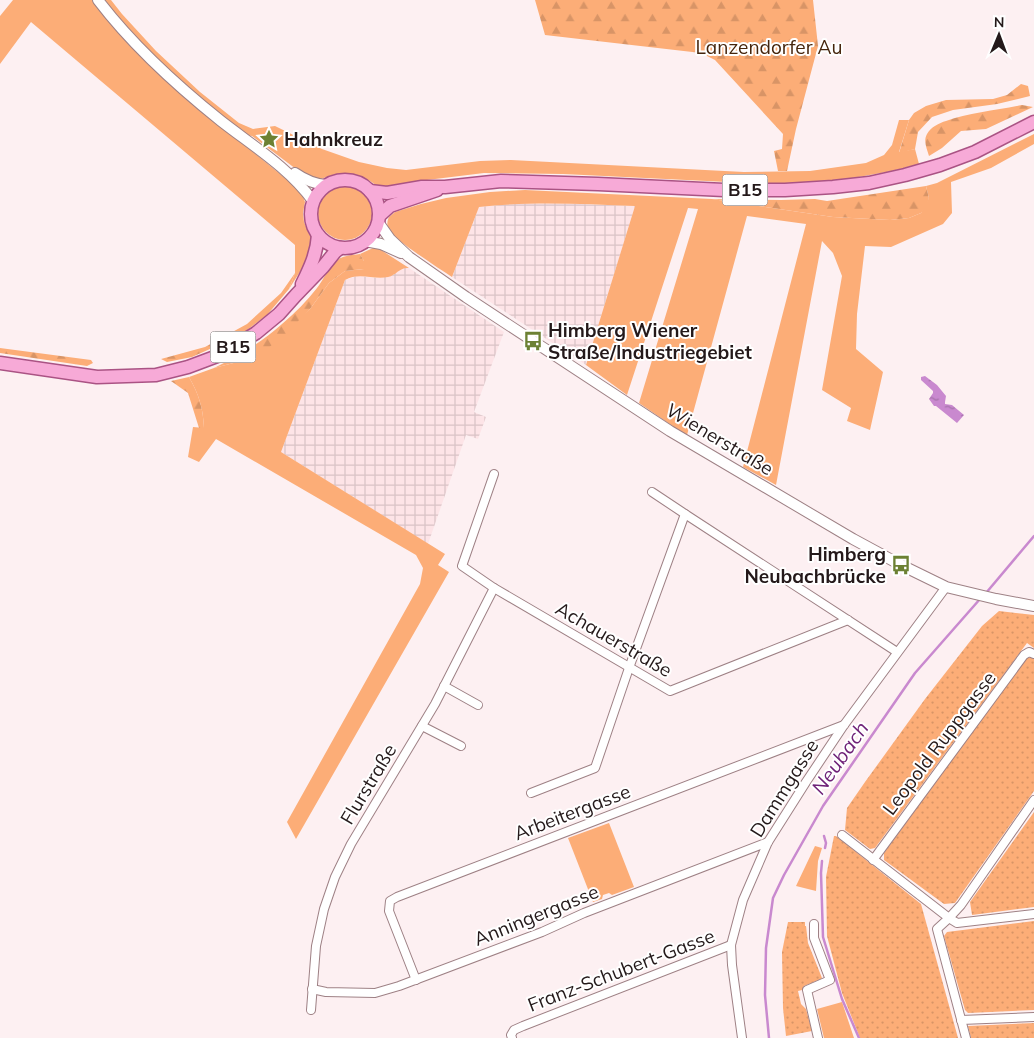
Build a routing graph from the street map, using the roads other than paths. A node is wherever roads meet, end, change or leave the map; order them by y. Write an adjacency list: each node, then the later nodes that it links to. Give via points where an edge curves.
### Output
1 (98, 0): 3 (street, via 148,57 186,92)
2 (1034, 122): 5 (main road, B15, via 975,152 940,165 878,181 833,187 724,190 501,182)
3 (268, 157): 4 (street, via 307,181); 7 (street, via 303,187)
4 (326, 185): 6 (main road, B15, via 346,180 359,183); 7 (main road)
5 (445, 187): 6 (main road, B15); 8 (main road, B15, via 390,206)
6 (370, 192): 8 (main road, via 378,208)
7 (313, 201): 9 (main road, B15, via 310,215)
8 (378, 219): 10 (main road, B15, via 371,235); 12 (street, Wienerstraße, via 390,239)
9 (318, 235): 11 (main road); 13 (main road, B15, via 312,264)
10 (364, 241): 11 (main road, via 357,246); 12 (street, Wienerstraße, via 380,244)
11 (340, 248): 13 (main road, B15)
12 (409, 257): 18 (street, Wienerstraße, via 670,431 853,539)
13 (296, 294): 14 (main road, B15, via 256,333 220,355 156,376 97,377)
14 (0, 363)
15 (494, 474): 19 (street, Achauerstraße, via 462,566)
16 (652, 492): 17 (street)
17 (685, 514): 21 (street); 24 (street)
18 (946, 587): 20 (street, Wienerstraße); 22 (street, Dammgasse)
19 (494, 588): 24 (street, Achauerstraße); 25 (street, Flurstraße)
20 (1034, 606)
21 (848, 620): 22 (street); 24 (street, Achauerstraße, via 670,691)
22 (897, 652): 27 (street, Dammgasse)
23 (1034, 654): 34 (street, Leopold Ruppgasse, via 1024,655)
24 (629, 668): 30 (street, via 596,768)
25 (444, 686): 26 (street); 28 (street, Flurstraße)
26 (478, 705)
27 (844, 724): 33 (street, Dammgasse); 39 (street, Arbeitergasse, via 390,901 389,910)
28 (422, 726): 29 (street); 40 (street, Flurstraße, via 351,844 335,877 316,946)
29 (461, 746)
30 (531, 793)
31 (1034, 800): 36 (street)
32 (842, 835): 34 (street)
33 (768, 842): 38 (street, Dammgasse, via 743,900); 39 (street, Anningergasse)
34 (873, 860): 36 (street)
35 (1034, 914): 36 (street, via 957,923)
36 (949, 918): 43 (street, via 937,929)
37 (814, 924): 46 (street, via 814,938 830,980 807,990)
38 (731, 945): 44 (street, Franz-Schubert-Gasse, via 523,1026 510,1034); 45 (street, Dammgasse)
39 (416, 980): 40 (street, Anningergasse, via 375,993)
40 (312, 989): 41 (street, Flurstraße)
41 (311, 1010)
42 (1034, 1017): 43 (street)
43 (961, 1020): 47 (street)
44 (512, 1038)
45 (742, 1038)
46 (818, 1038)
47 (966, 1038)

